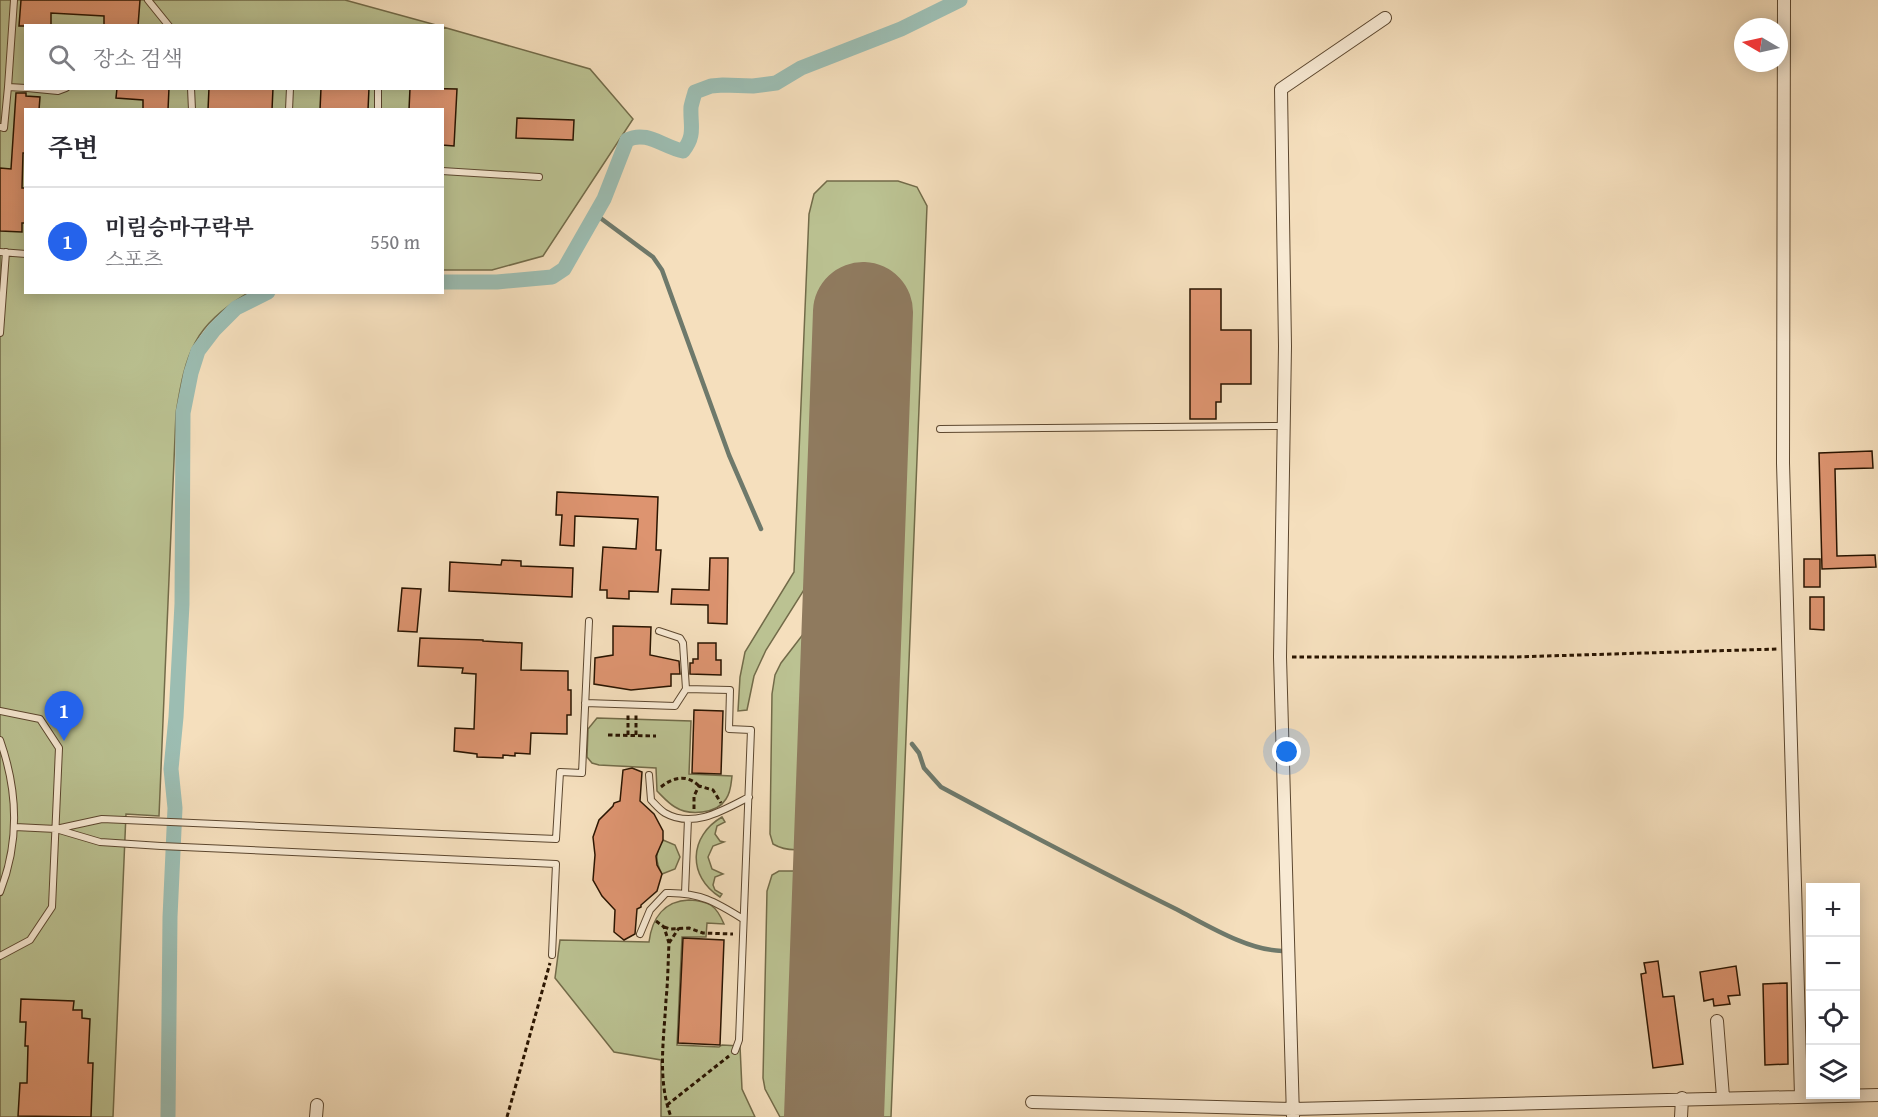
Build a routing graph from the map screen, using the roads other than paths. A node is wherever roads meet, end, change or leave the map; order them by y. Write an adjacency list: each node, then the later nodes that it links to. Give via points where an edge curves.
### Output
1 (14, 0): 6 (lane)
2 (148, 0): 5 (lane)
3 (1784, 0): 42 (street, via 1783,462)
4 (1384, 18): 20 (street, via 1281,89)
5 (167, 24)
6 (8, 87): 7 (lane); 14 (lane, via 4,128)
7 (24, 88)
8 (191, 90): 11 (lane)
9 (290, 90): 12 (lane)
10 (378, 90): 13 (lane)
11 (192, 108)
12 (289, 108)
13 (378, 108)
14 (0, 128)
15 (444, 171): 16 (lane)
16 (539, 177)
17 (3, 252): 18 (lane); 19 (lane)
18 (24, 254)
19 (0, 333)
20 (1284, 426): 21 (lane); 46 (street, via 1280,657)
21 (940, 429)
22 (589, 621): 25 (lane)
23 (659, 631): 24 (lane, via 681,638)
24 (686, 689): 25 (lane, via 675,706); 29 (lane, via 730,690 729,729 752,730)
25 (585, 703): 32 (lane, via 582,773 560,772 556,839 102,819)
26 (0, 711): 32 (lane, via 40,719 59,748)
27 (0, 740): 31 (lane, via 13,783)
28 (649, 775): 30 (lane, via 651,800 664,813)
29 (749, 797): 30 (lane, via 725,810); 35 (lane)
30 (688, 819): 34 (lane)
31 (15, 827): 32 (lane); 33 (lane)
32 (56, 829): 37 (lane, via 100,842 185,848 556,864); 38 (lane, via 52,907 30,940)
33 (0, 892)
34 (685, 893): 35 (lane, via 706,897); 36 (lane, via 666,893 650,910)
35 (744, 919): 40 (lane, via 739,1040)
36 (640, 934)
37 (552, 955)
38 (0, 957)
39 (1717, 1021): 43 (street)
40 (735, 1051)
41 (1878, 1095): 42 (street)
42 (1801, 1096): 43 (street)
43 (1723, 1097): 44 (street)
44 (1682, 1098): 46 (street); 47 (street)
45 (1032, 1102): 46 (street)
46 (1293, 1113)
47 (1681, 1117)

